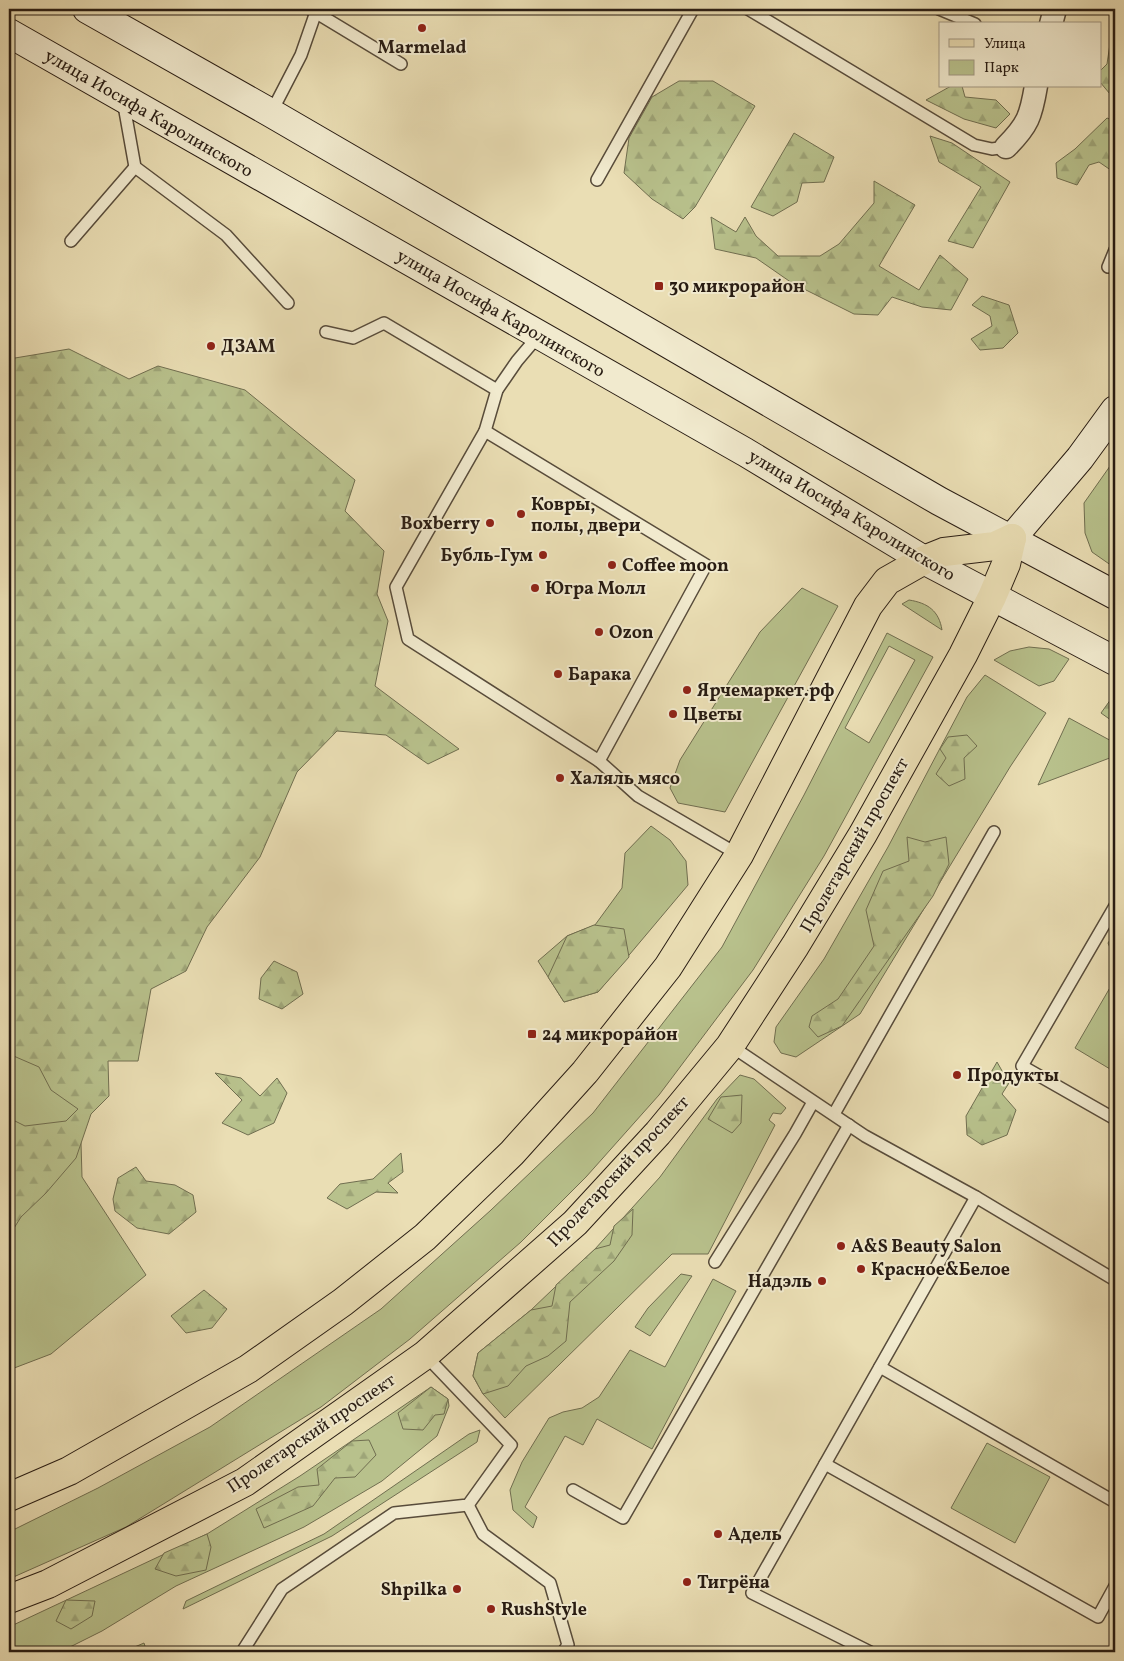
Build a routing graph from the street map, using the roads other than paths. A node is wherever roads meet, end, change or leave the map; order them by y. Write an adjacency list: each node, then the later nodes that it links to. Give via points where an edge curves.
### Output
1 (87, 9): 13 (main road)
2 (693, 9): 16 (lane)
3 (748, 9): 14 (lane, via 974,145 992,149)
4 (939, 9): 7 (lane)
5 (1055, 9): 8 (street)
6 (314, 10): 10 (lane); 13 (lane, via 301,55)
7 (970, 22)
8 (1052, 22)
9 (11, 40): 12 (main road, улица Иосифа Каролинского)
10 (401, 64)
11 (1036, 88): 14 (street, via 1031,115)
12 (122, 97): 15 (lane); 22 (main road, улица Иосифа Каролинского)
13 (271, 113): 26 (main road, via 873,464)
14 (1006, 147)
15 (135, 167): 17 (lane); 20 (lane, via 226,236)
16 (596, 180)
17 (71, 241)
18 (1115, 250): 19 (lane)
19 (1108, 267)
20 (288, 303)
21 (326, 332): 23 (lane, via 353,338 384,323)
22 (539, 335): 23 (lane); 27 (main road, улица Иосифа Каролинского, via 745,452)
23 (497, 390): 25 (lane)
24 (1115, 410): 26 (main road, Пролетарский проспект, via 1080,458)
25 (485, 431): 31 (lane, via 396,588 408,639); 31 (lane, via 706,564)
26 (1012, 538): 27 (main road, Пролетарский проспект, via 995,546 944,552); 28 (main road); 29 (main road, Пролетарский проспект, via 1006,564)
27 (924, 560): 29 (main road, улица Иосифа Каролинского); 33 (main road, Пролетарский проспект, via 887,580 868,606)
28 (1115, 595)
29 (992, 597): 30 (main road, улица Иосифа Каролинского); 35 (main road, Пролетарский проспект, via 864,834)
30 (1115, 661)
31 (599, 761): 33 (lane, via 638,796)
32 (994, 832): 37 (lane)
33 (738, 855): 47 (main road, Пролетарский проспект, via 668,967 585,1072 512,1153 426,1237 343,1302 248,1369 69,1471)
34 (1115, 906): 38 (lane, via 1022,1066)
35 (730, 1046): 36 (lane); 43 (main road, Пролетарский проспект, via 658,1132 575,1222)
36 (813, 1102): 37 (lane); 41 (lane)
37 (834, 1114): 39 (lane)
38 (1115, 1118)
39 (849, 1125): 40 (lane); 46 (lane, via 623,1518)
40 (976, 1197): 42 (lane); 44 (lane)
41 (715, 1262)
42 (1115, 1280)
43 (425, 1355): 49 (lane, via 511,1445); 51 (main road, Пролетарский проспект, via 244,1482 48,1584)
44 (880, 1367): 45 (lane); 48 (lane)
45 (825, 1464): 50 (lane, via 1098,1617); 54 (lane, via 752,1593)
46 (573, 1490)
47 (9, 1497)
48 (1115, 1502)
49 (468, 1505): 52 (lane, via 394,1512 282,1590); 53 (lane, via 483,1534 550,1583 568,1645)
50 (1115, 1586)
51 (9, 1599)
52 (242, 1652)
53 (563, 1652)
54 (870, 1652)

